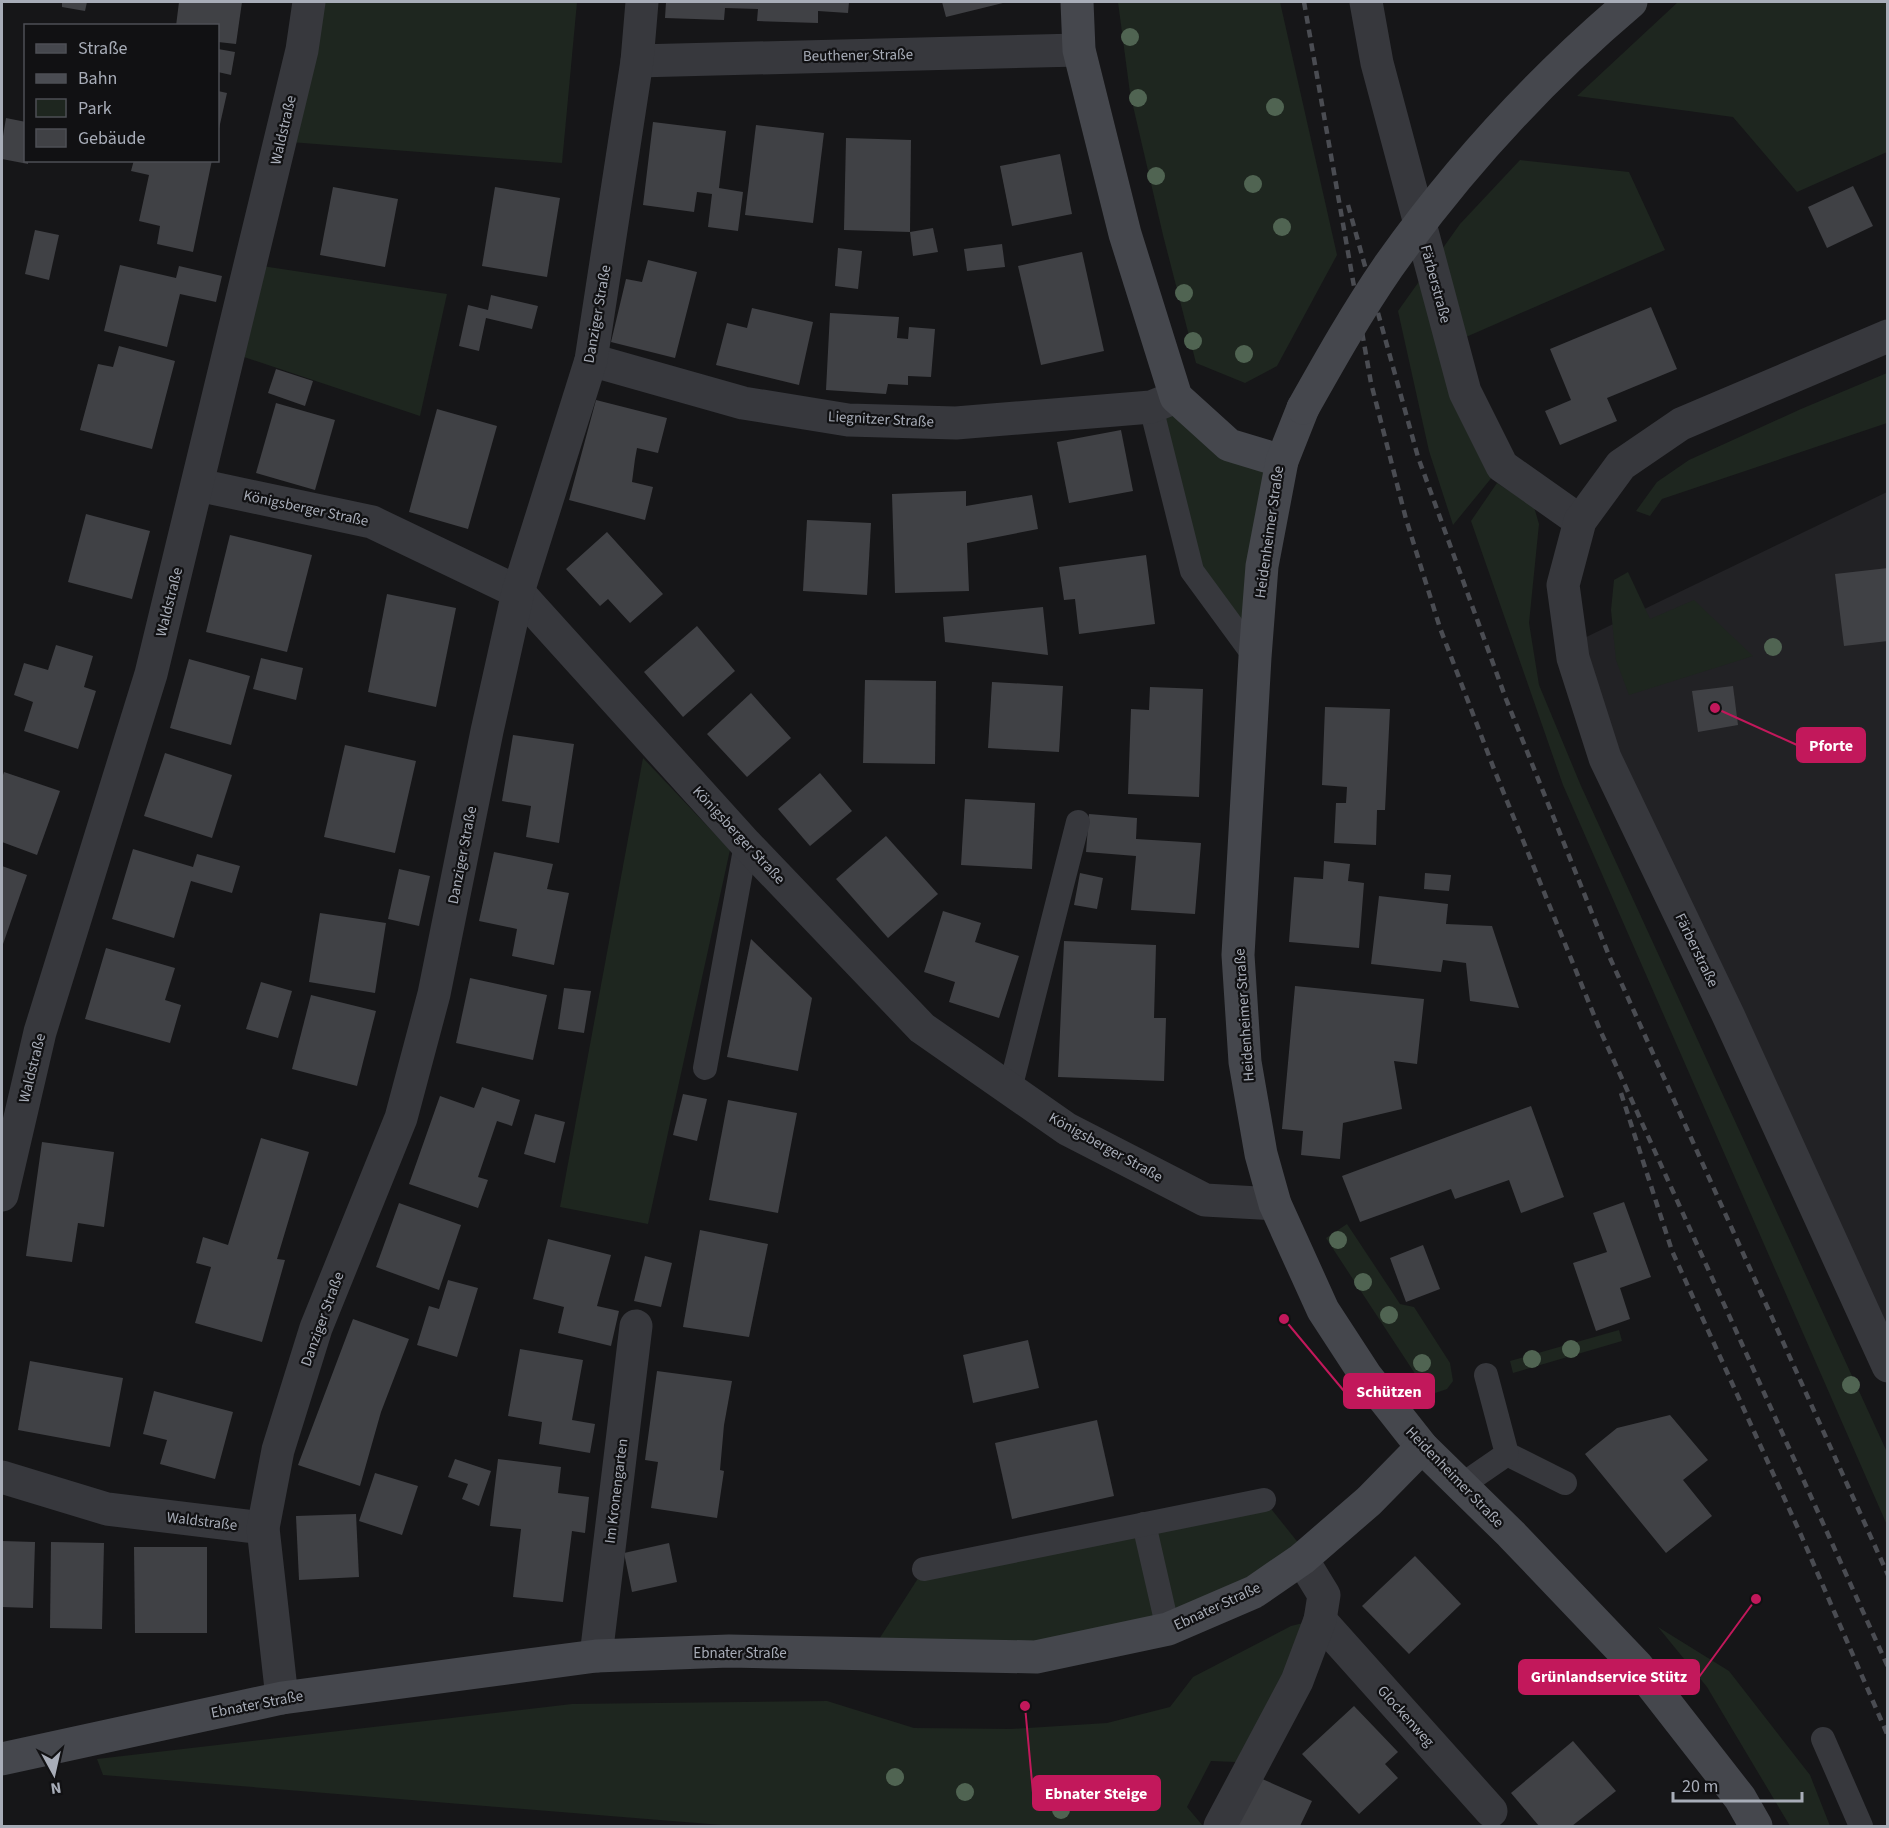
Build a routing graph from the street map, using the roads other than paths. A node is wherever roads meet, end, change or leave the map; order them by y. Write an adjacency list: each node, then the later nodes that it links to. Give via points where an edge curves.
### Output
1 (309, 2): 12 (street, Waldstraße, via 302,50)
2 (642, 2): 7 (street, Danziger Straße)
3 (1077, 2): 6 (main road)
4 (1366, 2): 13 (street, Färberstraße, via 1377,63 1465,392 1502,466)
5 (1631, 2): 11 (main road, bridge, via 1539,87 1441,196 1339,344 1303,408)
6 (1079, 50): 7 (street, Beuthener Straße); 10 (main road)
7 (637, 61): 9 (street, Danziger Straße)
8 (1887, 336): 13 (street, Färberstraße, via 1681,424 1621,465)
9 (591, 360): 10 (street, Liegnitzer Straße, via 743,403 848,420 956,423); 14 (street, Danziger Straße)
10 (1164, 402): 11 (main road, Heidenheimer Straße, via 1229,445); 15 (lane, via 1192,572)
11 (1282, 460): 15 (main road, Heidenheimer Straße, via 1263,566)
12 (198, 485): 14 (street, Königsberger Straße, via 372,522); 20 (street, Waldstraße, via 151,674 40,1032)
13 (1580, 521): 23 (street, Färberstraße, via 1563,585 1573,658 1605,758 1729,1017)
14 (518, 592): 17 (street, Königsberger Straße); 32 (street, Danziger Straße, via 434,994 400,1118 316,1328 278,1450)
15 (1255, 657): 21 (main road, Heidenheimer Straße, via 1238,955 1245,1062 1261,1154)
16 (1078, 822): 19 (lane)
17 (746, 844): 18 (lane); 19 (street, Königsberger Straße, via 922,1028)
18 (705, 1068)
19 (1010, 1089): 21 (street, Königsberger Straße, via 1067,1129 1205,1200)
20 (2, 1195)
21 (1275, 1204): 25 (main road, Heidenheimer Straße, via 1323,1311 1366,1376)
22 (636, 1326): 37 (street, Im Kronengarten)
23 (1887, 1366)
24 (1486, 1375): 26 (lane)
25 (1422, 1447): 29 (main road, Heidenheimer Straße); 33 (main road, Ebnater Straße, via 1369,1501)
26 (1507, 1454): 28 (lane); 29 (lane)
27 (2, 1477): 32 (street, Waldstraße, via 107,1509)
28 (1565, 1483)
29 (1462, 1485): 43 (main road, Heidenheimer Straße, via 1637,1666 1740,1798)
30 (1264, 1500): 31 (lane)
31 (1144, 1524): 34 (lane); 36 (lane)
32 (263, 1528): 38 (street, Danziger Straße)
33 (1302, 1559): 35 (street, via 1323,1594); 36 (main road, Ebnater Straße, via 1254,1592)
34 (924, 1569)
35 (1320, 1620): 41 (street, Glockenweg); 42 (street, via 1297,1681)
36 (1168, 1629): 37 (main road, Ebnater Straße, via 1036,1657 729,1651)
37 (596, 1656): 38 (main road, Ebnater Straße)
38 (282, 1698): 40 (main road, Ebnater Straße)
39 (1823, 1739): 44 (lane)
40 (2, 1759)
41 (1491, 1811)
42 (1220, 1827)
43 (1756, 1827)
44 (1861, 1827)

